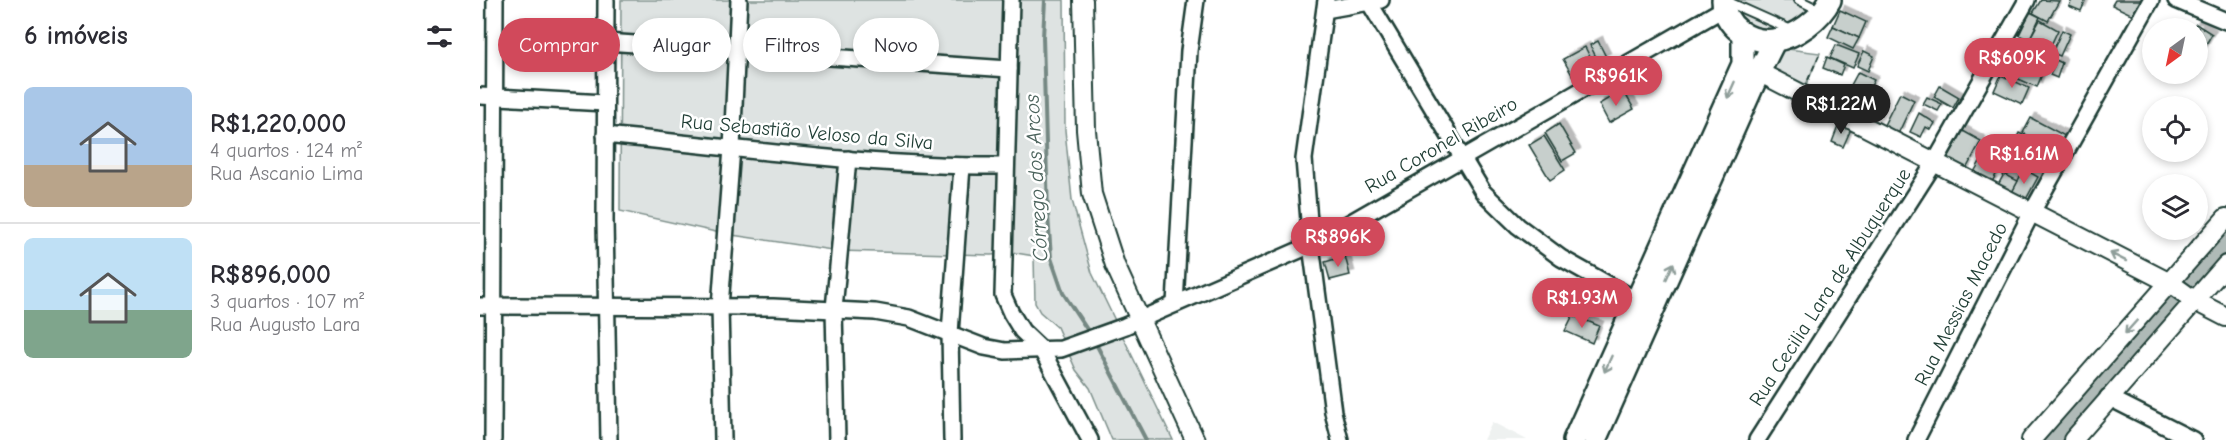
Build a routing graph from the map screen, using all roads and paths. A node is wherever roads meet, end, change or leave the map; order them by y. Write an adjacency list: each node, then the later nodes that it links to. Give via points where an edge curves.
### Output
1 (495, 0): 27 (street)
2 (606, 0): 15 (street)
3 (739, 0): 21 (street)
4 (1011, 0): 24 (street)
5 (1083, 0): 49 (street, via 1086,130 1092,194)
6 (1196, 0): 42 (street, via 1189,51)
7 (1799, 0): 14 (lane)
8 (2027, 0): 33 (street, Rua Cecilia Lara de Albuquerque)
9 (2151, 0): 36 (street, Rua Messias Macedo)
10 (2176, 0): 16 (street)
11 (1372, 1): 13 (street); 31 (street)
12 (1723, 3): 17 (lane); 18 (main road, via 1729,22); 31 (street, Rua Coronel Ribeiro)
13 (1326, 5): 38 (street, via 1304,159)
14 (1824, 8): 17 (main road)
15 (606, 18)
16 (2226, 21)
17 (1796, 32): 19 (main road)
18 (1743, 34): 19 (main road); 23 (main road)
19 (1776, 40): 23 (main road)
20 (620, 43): 21 (street)
21 (737, 50): 24 (street); 30 (street)
22 (1820, 53): 26 (path)
23 (1751, 68): 26 (street); 44 (main road)
24 (1009, 69): 35 (street)
25 (605, 72): 28 (street)
26 (1802, 94): 33 (street)
27 (488, 96): 28 (street); 43 (street)
28 (605, 103): 29 (street)
29 (605, 135): 30 (street, Rua Sebastião Veloso da Silva); 46 (street)
30 (732, 148): 32 (street, Rua Sebastião Veloso da Silva); 45 (street)
31 (1462, 157): 38 (street, Rua Coronel Ribeiro); 44 (street, via 1483,192 1518,226 1561,258)
32 (848, 159): 34 (street, Rua Sebastião Veloso da Silva); 47 (street)
33 (1935, 162): 36 (street); 62 (street, Rua Cecilia Lara de Albuquerque)
34 (963, 166): 35 (street, Rua Sebastião Veloso da Silva); 50 (street)
35 (1006, 166): 51 (street, via 1003,295 1022,331)
36 (2032, 212): 40 (street, one-way to 36); 63 (street, Rua Messias Macedo)
37 (2226, 218): 40 (street)
38 (1311, 245): 42 (street, Rua Coronel Ribeiro); 61 (street)
39 (2226, 265): 41 (street)
40 (2170, 284): 41 (street); 64 (street, one-way to 64)
41 (2195, 301): 48 (street); 52 (street)
42 (1175, 304): 49 (street, Rua Coronel Ribeiro)
43 (487, 305): 46 (street, Rua Coronel Ribeiro); 54 (street)
44 (1645, 305): 53 (main road)
45 (720, 307): 46 (street, Rua Coronel Ribeiro); 47 (street, Rua Coronel Ribeiro); 56 (street)
46 (608, 308): 55 (street)
47 (834, 309): 50 (street, Rua Coronel Ribeiro, via 909,318); 57 (street)
48 (2226, 317)
49 (1133, 323): 51 (street, Rua Coronel Ribeiro, via 1061,349); 60 (street)
50 (950, 333): 51 (street, Rua Coronel Ribeiro, via 966,342 1005,351); 58 (street)
51 (1041, 349): 59 (street)
52 (2108, 397): 65 (street); 66 (street)
53 (1585, 438)
54 (493, 440)
55 (609, 440)
56 (723, 440)
57 (837, 440)
58 (952, 440)
59 (1090, 440)
60 (1195, 440)
61 (1340, 440)
62 (1757, 440)
63 (1916, 440)
64 (2031, 440)
65 (2073, 440)
66 (2193, 440)

